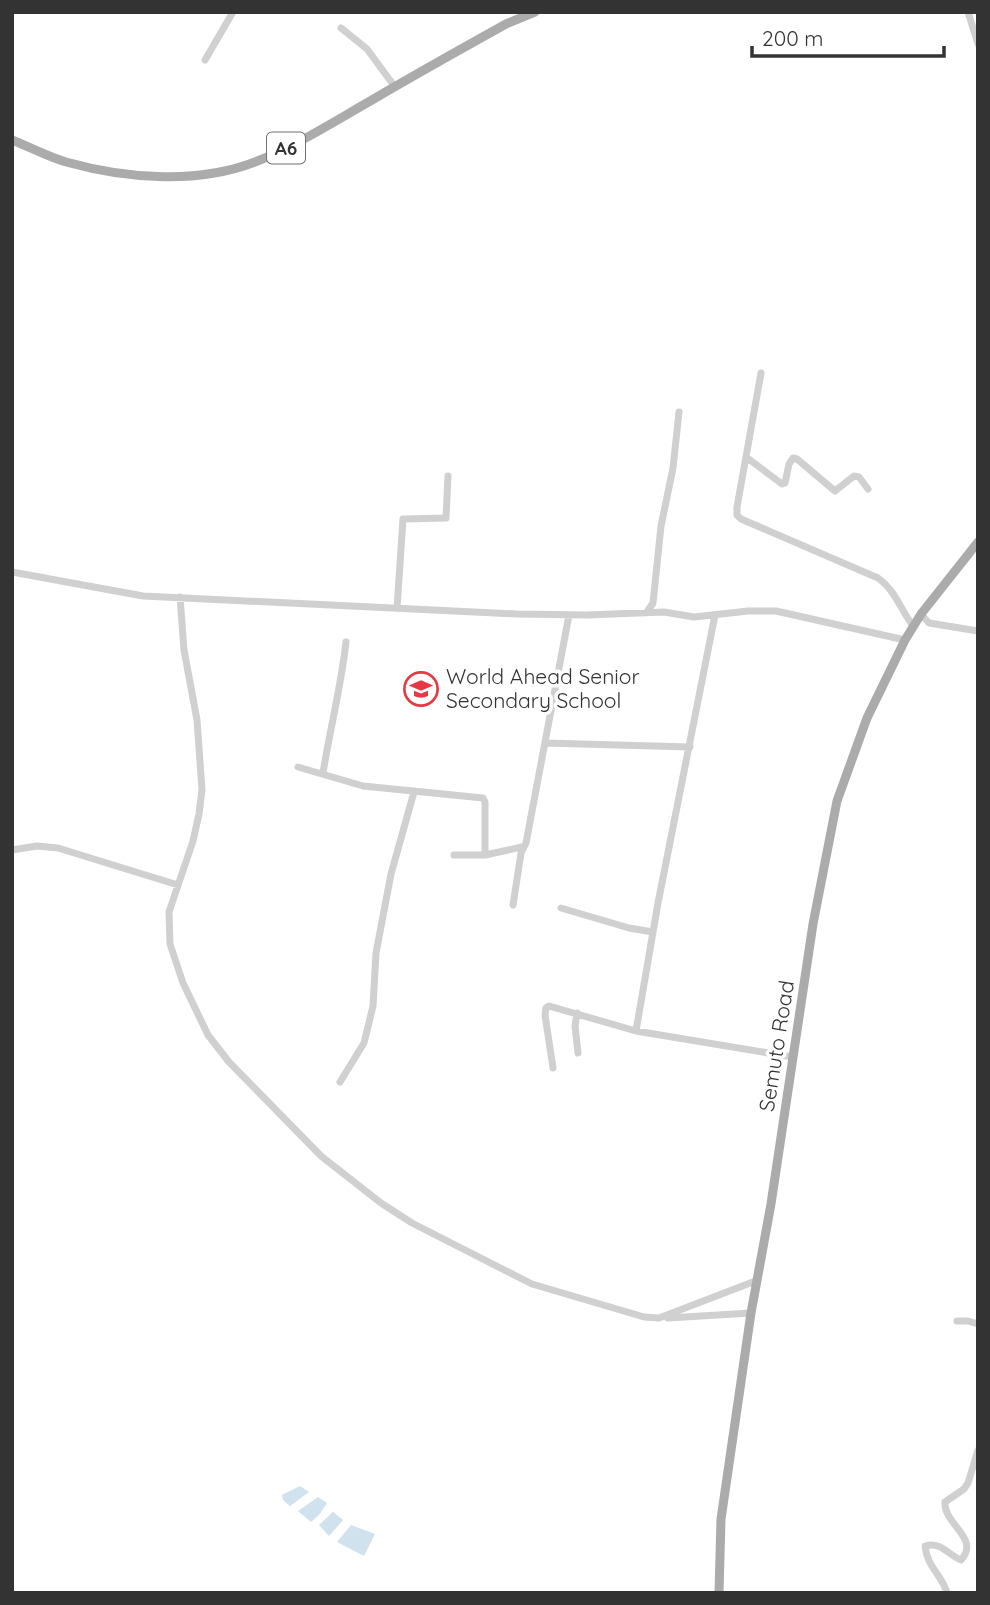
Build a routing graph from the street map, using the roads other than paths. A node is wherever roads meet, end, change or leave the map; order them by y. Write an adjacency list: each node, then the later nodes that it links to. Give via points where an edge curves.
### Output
1 (233, 12): 6 (street)
2 (535, 12): 7 (main road, A6)
3 (968, 12): 5 (street)
4 (341, 28): 7 (street, via 367,49)
5 (978, 44)
6 (205, 60)
7 (395, 87): 8 (main road, A6, via 257,161 198,174 165,177 101,170 64,162)
8 (12, 140)
9 (761, 373): 11 (street)
10 (679, 412): 18 (street, via 653,603)
11 (746, 457): 13 (street, via 782,484 793,458 835,491 854,476); 22 (street, via 737,515 878,578 890,588)
12 (448, 476): 17 (street, via 446,518 403,520)
13 (868, 489)
14 (978, 541): 19 (main road, Semuto Road)
15 (12, 572): 16 (street, via 116,592)
16 (180, 597): 17 (street); 35 (street, via 202,790)
17 (397, 608): 20 (street)
18 (647, 612): 20 (street); 21 (street)
19 (920, 614): 22 (main road, Semuto Road); 23 (street, via 929,623)
20 (569, 615): 26 (street)
21 (715, 615): 24 (street, via 789,613); 27 (street)
22 (913, 626): 24 (main road, Semuto Road)
23 (978, 631)
24 (905, 640): 42 (main road, Semuto Road, via 867,718 837,801)
25 (346, 642): 29 (street)
26 (545, 743): 27 (street); 31 (street)
27 (690, 747): 38 (street)
28 (298, 767): 29 (street)
29 (323, 774): 30 (street, via 363,786)
30 (414, 792): 34 (street, via 483,797); 44 (street, via 391,874 364,1043)
31 (522, 847): 34 (street); 36 (street)
32 (12, 850): 35 (street, via 49,846)
33 (454, 855): 34 (street)
34 (485, 855)
35 (178, 885): 47 (street, via 169,912 170,944 199,1018 229,1062 321,1156 412,1223 532,1284)
36 (513, 905)
37 (561, 908): 38 (street)
38 (653, 932): 40 (street)
39 (577, 1013): 40 (street); 41 (street); 43 (street, via 546,1008)
40 (636, 1031): 42 (street)
41 (578, 1053)
42 (793, 1057): 45 (main road, Semuto Road)
43 (553, 1068)
44 (340, 1082)
45 (758, 1279): 46 (main road, Semuto Road); 47 (street)
46 (751, 1313): 47 (street); 51 (main road, Semuto Road, via 721,1520)
47 (659, 1318)
48 (957, 1321): 49 (street)
49 (978, 1324)
50 (978, 1450): 52 (street, via 968,1483 945,1502 944,1509 966,1539 967,1554 961,1560 942,1547 925,1546 926,1558)
51 (719, 1593)
52 (947, 1593)

